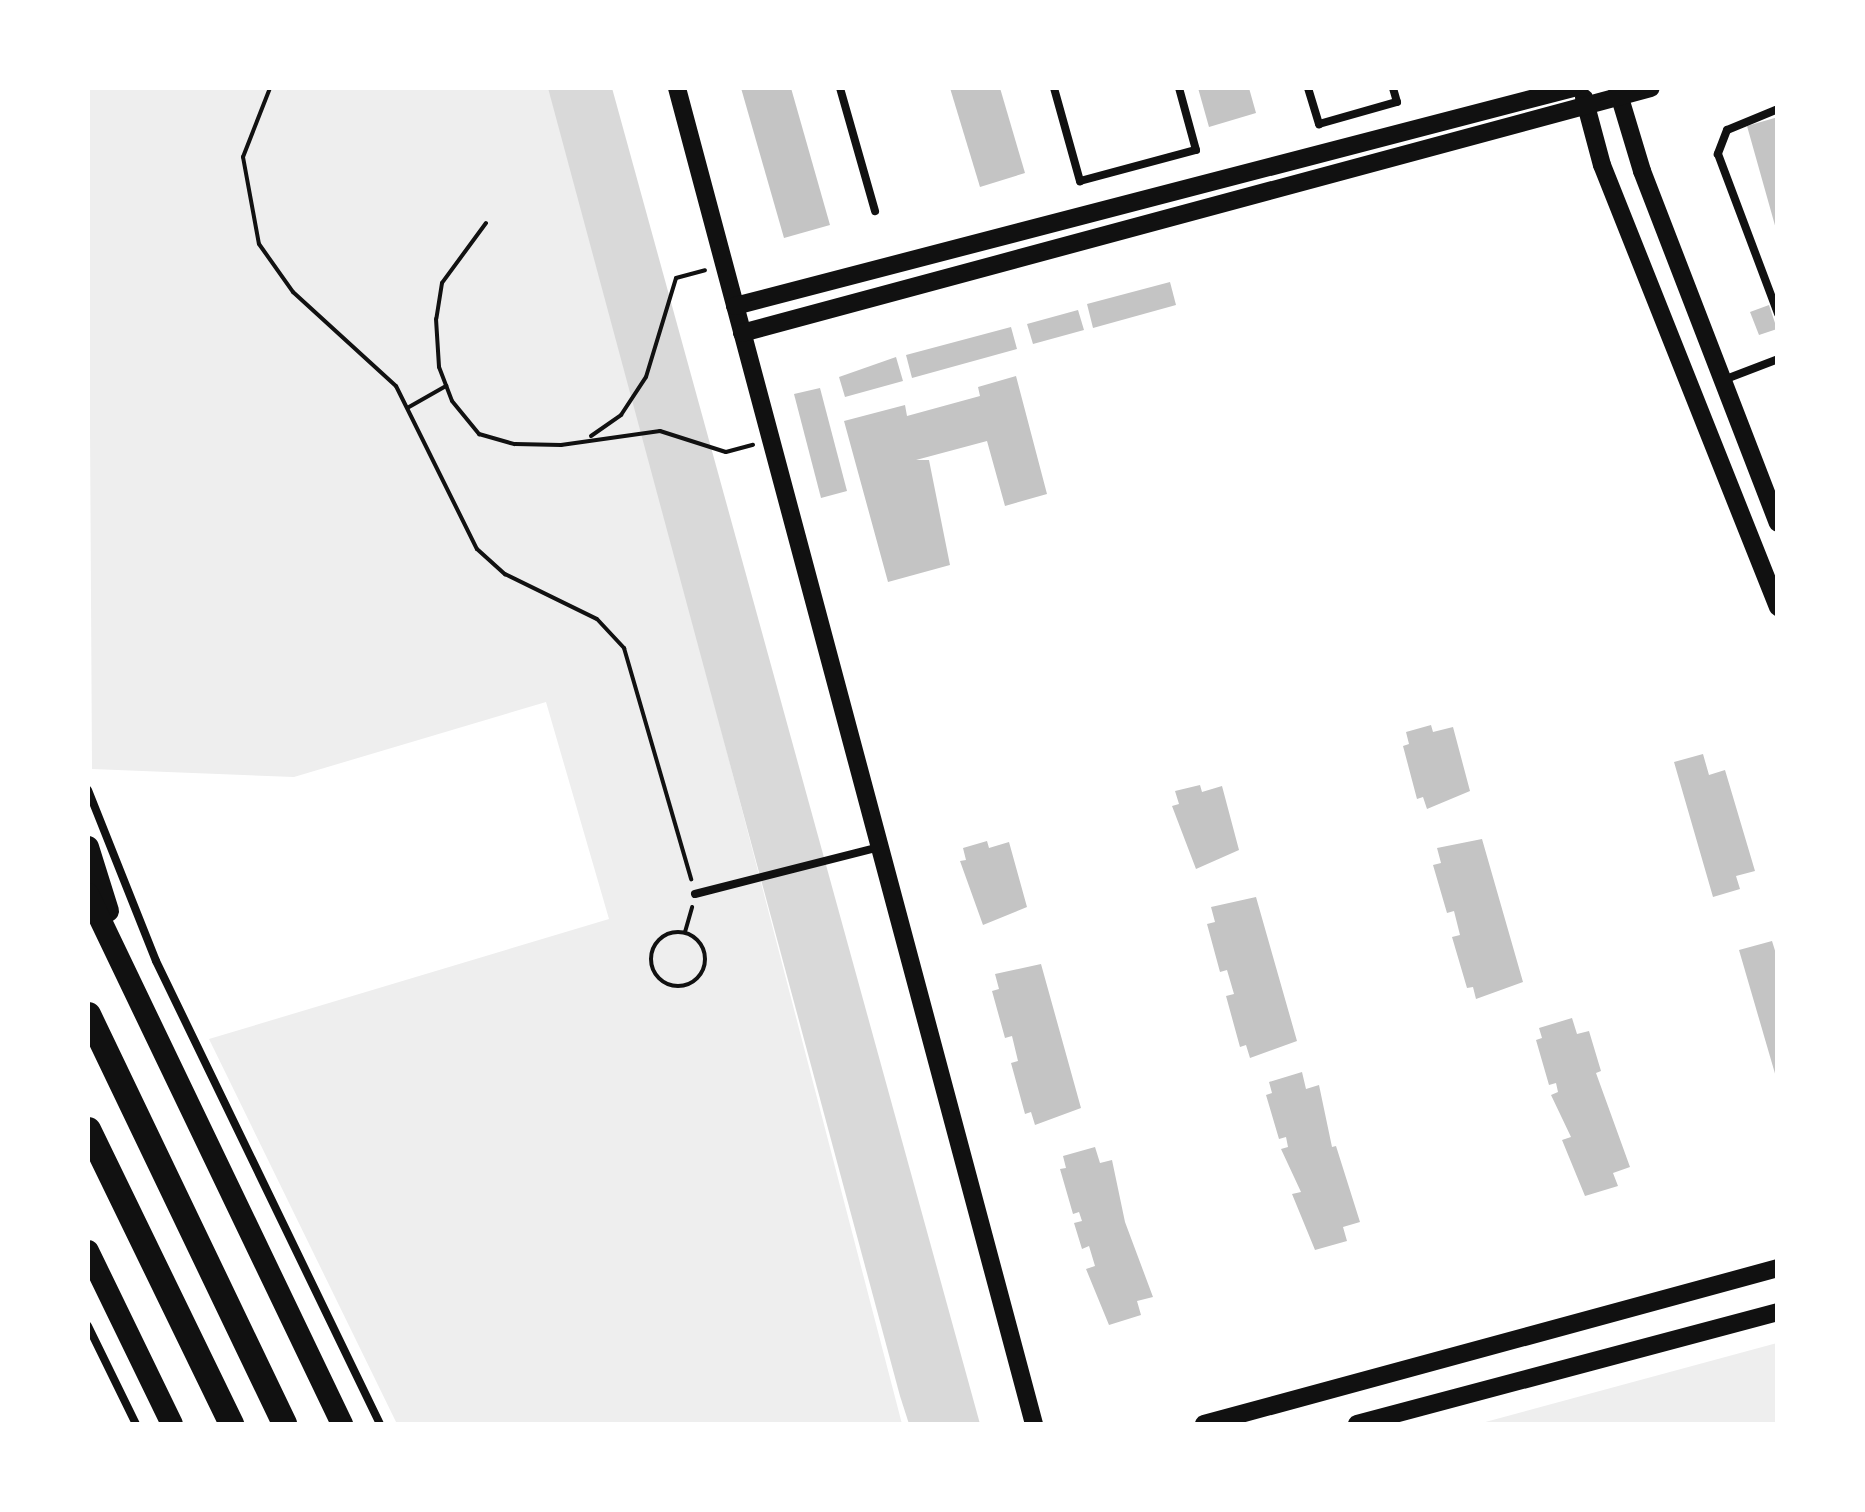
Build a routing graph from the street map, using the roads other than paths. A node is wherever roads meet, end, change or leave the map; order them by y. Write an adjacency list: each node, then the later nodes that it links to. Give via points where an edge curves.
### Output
1 (677, 88): 13 (street)
2 (840, 88): 12 (lane)
3 (1054, 88): 4 (lane, via 1080,181 1196,150)
4 (1179, 88)
5 (1308, 88): 6 (lane, via 1319,124 1398,102)
6 (1393, 88)
7 (1573, 88): 13 (street)
8 (1650, 88): 9 (street)
9 (1618, 92): 10 (street); 17 (street)
10 (1584, 97): 15 (street); 20 (street, via 1602,165)
11 (1778, 109): 14 (lane, via 1727,130 1718,154)
12 (875, 211)
13 (735, 306): 15 (street)
14 (1778, 314)
15 (742, 333): 23 (street)
16 (1778, 359): 17 (lane)
17 (1722, 380): 18 (street)
18 (1772, 492): 19 (street)
19 (1778, 522)
20 (1778, 606)
21 (88, 790): 38 (lane, via 156,961)
22 (88, 847): 26 (main road)
23 (880, 847): 25 (lane); 39 (street)
24 (88, 894): 26 (main road)
25 (696, 894)
26 (139, 1004): 37 (main road)
27 (88, 1014): 36 (highway)
28 (88, 1128): 35 (highway)
29 (88, 1251): 34 (main road)
30 (1778, 1268): 40 (street)
31 (1778, 1312): 41 (street)
32 (88, 1326): 33 (lane)
33 (136, 1424)
34 (172, 1424)
35 (231, 1424)
36 (284, 1424)
37 (342, 1424)
38 (380, 1424)
39 (1034, 1424)
40 (1204, 1424)
41 (1357, 1424)

